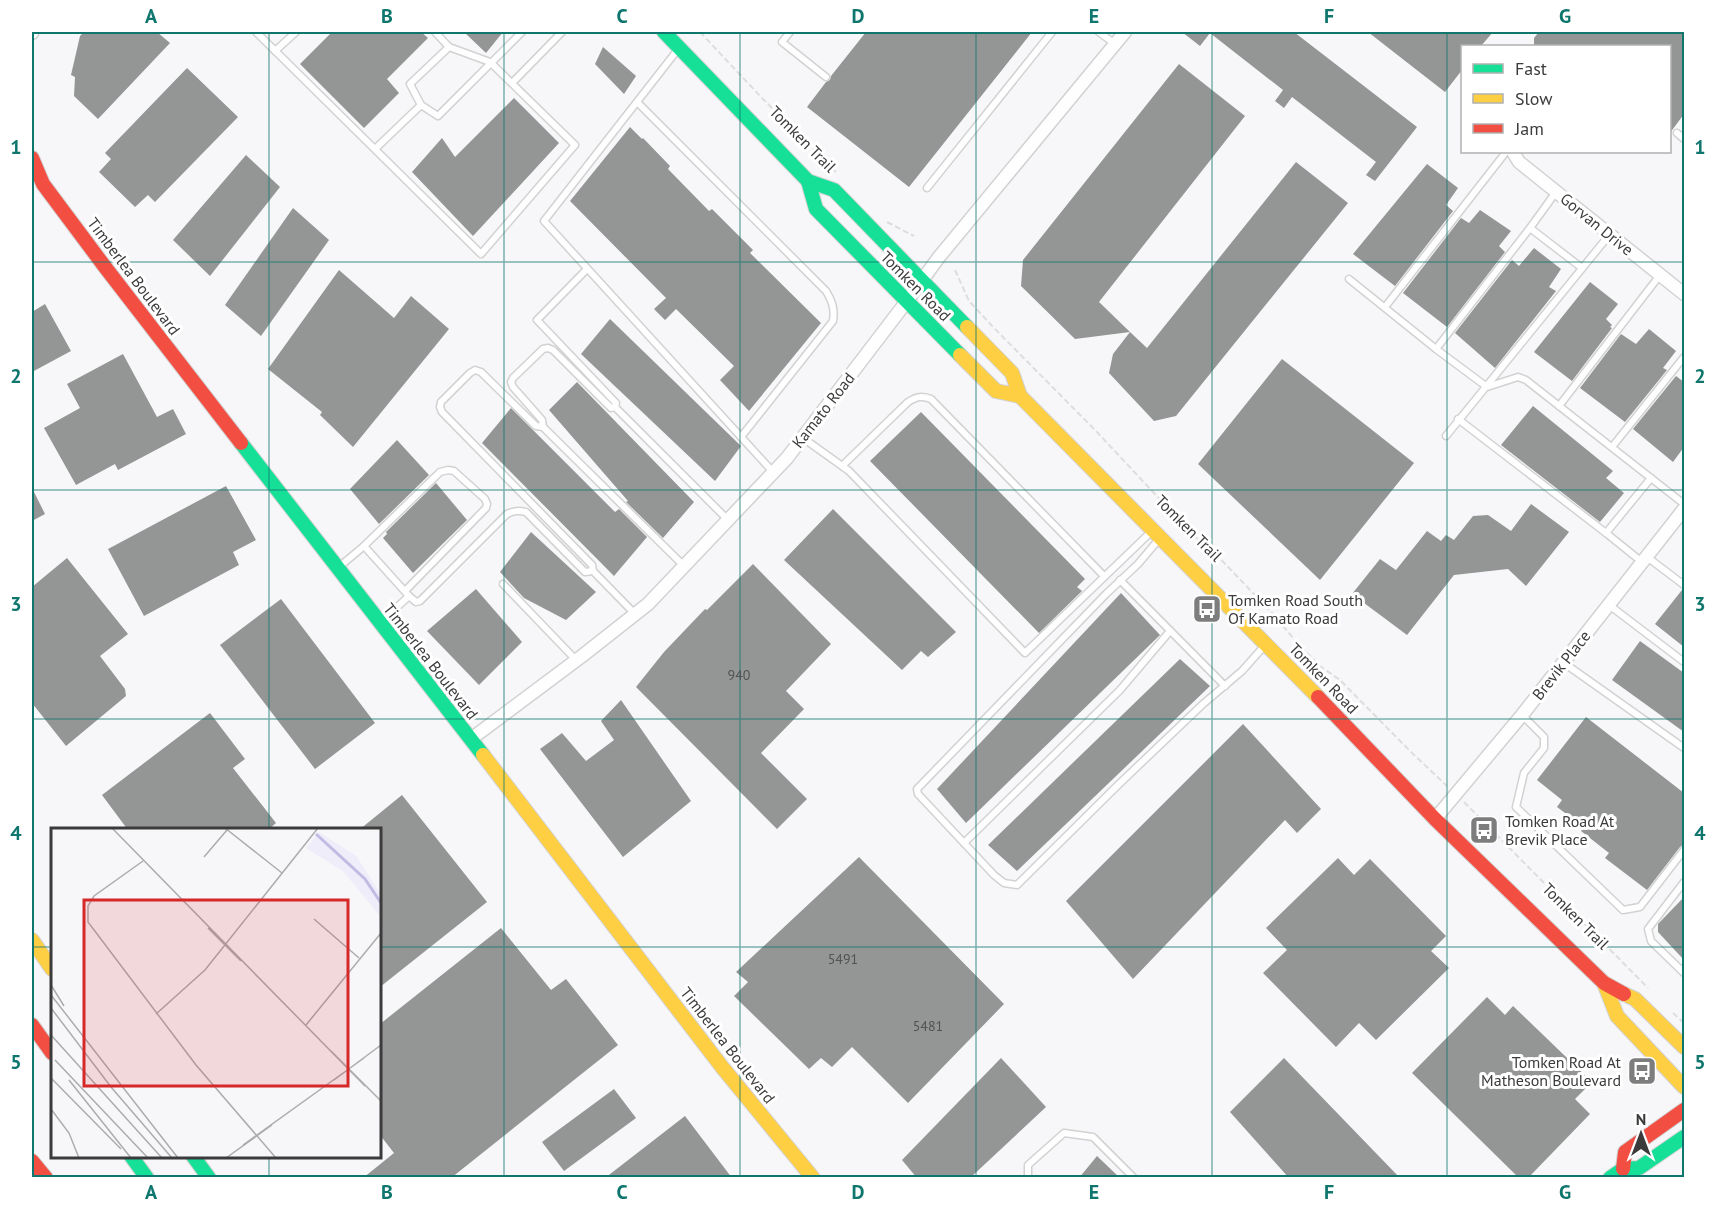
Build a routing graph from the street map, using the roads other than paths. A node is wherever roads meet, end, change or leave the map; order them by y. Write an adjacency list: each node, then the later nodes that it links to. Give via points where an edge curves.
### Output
1 (256, 32): 14 (lane)
2 (296, 32): 14 (lane)
3 (435, 32): 12 (lane)
4 (522, 32): 15 (lane)
5 (562, 32): 17 (lane)
6 (664, 32): 13 (main road, Tomken Road)
7 (790, 32): 16 (lane, via 782,42)
8 (1052, 32): 27 (lane)
9 (1099, 32): 11 (lane)
10 (1125, 32): 11 (street, Kamato Road)
11 (1114, 44): 35 (street, Kamato Road)
12 (449, 46): 15 (lane); 19 (lane, via 410,84)
13 (679, 48): 18 (lane); 26 (main road, Tomken Road)
14 (275, 51): 22 (lane)
15 (492, 63): 17 (lane); 19 (lane, via 438,116)
16 (826, 77)
17 (512, 83): 22 (lane, via 575,145 481,254)
18 (637, 102): 31 (lane, via 544,221); 48 (lane, via 832,301 833,321)
19 (421, 105): 22 (lane)
20 (1677, 133): 21 (lane)
21 (1684, 139)
22 (375, 149)
23 (1505, 153): 38 (lane)
24 (1514, 153): 28 (street, Gorvan Drive, via 1519,162)
25 (32, 158): 61 (main road, Timberlea Boulevard, via 44,184 105,267)
26 (808, 181): 35 (main road, Tomken Road, via 834,190); 37 (main road, Tomken Road, via 816,209)
27 (927, 188)
28 (1556, 191): 29 (lane); 30 (street, Gorvan Drive)
29 (1530, 228): 32 (lane); 39 (lane)
30 (1610, 234): 32 (lane); 33 (street, Gorvan Drive)
31 (587, 268): 44 (lane, via 537,320 616,403); 48 (lane)
32 (1582, 268): 41 (lane)
33 (1660, 275): 36 (street, Gorvan Drive); 43 (lane)
34 (1349, 279): 38 (lane)
35 (923, 280): 37 (street, Kamato Road); 42 (main road, Tomken Road, via 1012,374)
36 (1684, 294)
37 (907, 301): 42 (main road, Tomken Road, via 996,391); 49 (street, Kamato Road)
38 (1385, 307): 39 (lane)
39 (1436, 350): 41 (lane)
40 (1684, 357): 50 (lane)
41 (1487, 387): 43 (lane, via 1518,377); 45 (lane)
42 (1020, 396): 57 (main road, Tomken Road)
43 (1559, 406): 50 (lane)
44 (615, 407): 46 (lane, via 611,408 548,348 511,382 542,420); 55 (lane)
45 (1458, 419): 47 (lane); 56 (lane)
46 (543, 427): 60 (lane); 62 (lane, via 536,426 475,370 441,402 441,412 592,565)
47 (1446, 436)
48 (741, 437): 52 (lane)
49 (802, 438): 51 (lane); 52 (street, Kamato Road)
50 (1612, 447): 53 (lane)
51 (842, 466): 63 (lane, via 908,402 918,397 931,399); 63 (lane, via 1025,653)
52 (773, 472): 55 (street, Kamato Road)
53 (1651, 478): 54 (lane); 56 (lane)
54 (1684, 507): 59 (street, Brevik Place)
55 (728, 520): 60 (street, Kamato Road)
56 (1606, 533): 59 (lane)
57 (1157, 534): 63 (lane); 64 (lane); 72 (main road, Tomken Road)
58 (364, 546): 61 (lane); 67 (lane); 67 (lane, via 440,472 454,471 485,499 486,508)
59 (1645, 560): 66 (lane); 68 (street, Brevik Place)
60 (684, 566): 69 (street, Kamato Road)
61 (338, 568): 70 (main road, Timberlea Boulevard)
62 (593, 571): 67 (lane, via 585,572 526,512 519,510 507,514 420,601); 69 (lane)
63 (1104, 576)
64 (1120, 580): 71 (lane); 81 (lane, via 917,789)
65 (503, 584): 73 (lane)
66 (1684, 585)
67 (407, 593): 70 (lane)
68 (1609, 605): 74 (street, Brevik Place); 75 (lane)
69 (635, 614): 73 (street, Kamato Road)
70 (380, 622): 78 (main road, Timberlea Boulevard)
71 (1170, 630): 76 (lane); 81 (lane, via 1120,690)
72 (1267, 643): 76 (lane); 80 (main road, Tomken Road)
73 (576, 660): 78 (street, Kamato Road)
74 (1563, 662): 77 (street, Brevik Place); 79 (lane)
75 (1684, 662)
76 (1225, 686): 81 (lane, via 1017,885 1004,883)
77 (1522, 715): 80 (street, Brevik Place); 82 (lane, via 1544,737 1544,748 1524,773 1516,807 1623,910 1640,907)
78 (471, 739): 101 (main road, Timberlea Boulevard)
79 (1684, 748)
80 (1435, 819): 87 (main road, Tomken Road)
81 (963, 843)
82 (1684, 850)
83 (1684, 882): 86 (lane, via 1648,929 1651,941)
84 (32, 940): 85 (main road)
85 (51, 968)
86 (1684, 973)
87 (1604, 983): 89 (main road, Tomken Road, via 1635,999); 91 (main road, Tomken Road, via 1617,1016)
88 (32, 1025): 90 (main road)
89 (1684, 1047)
90 (51, 1052)
91 (1684, 1087)
92 (1684, 1110): 97 (main road, via 1625,1152)
93 (1684, 1137): 97 (main road, via 1639,1168)
94 (132, 1158): 99 (main road)
95 (194, 1158): 100 (main road)
96 (32, 1161): 98 (main road)
97 (1623, 1169): 104 (main road)
98 (46, 1178)
99 (147, 1178)
100 (209, 1178)
101 (813, 1178)
102 (1028, 1178): 103 (lane, via 1028,1165 1064,1133 1093,1137)
103 (1134, 1178)
104 (1610, 1178)

